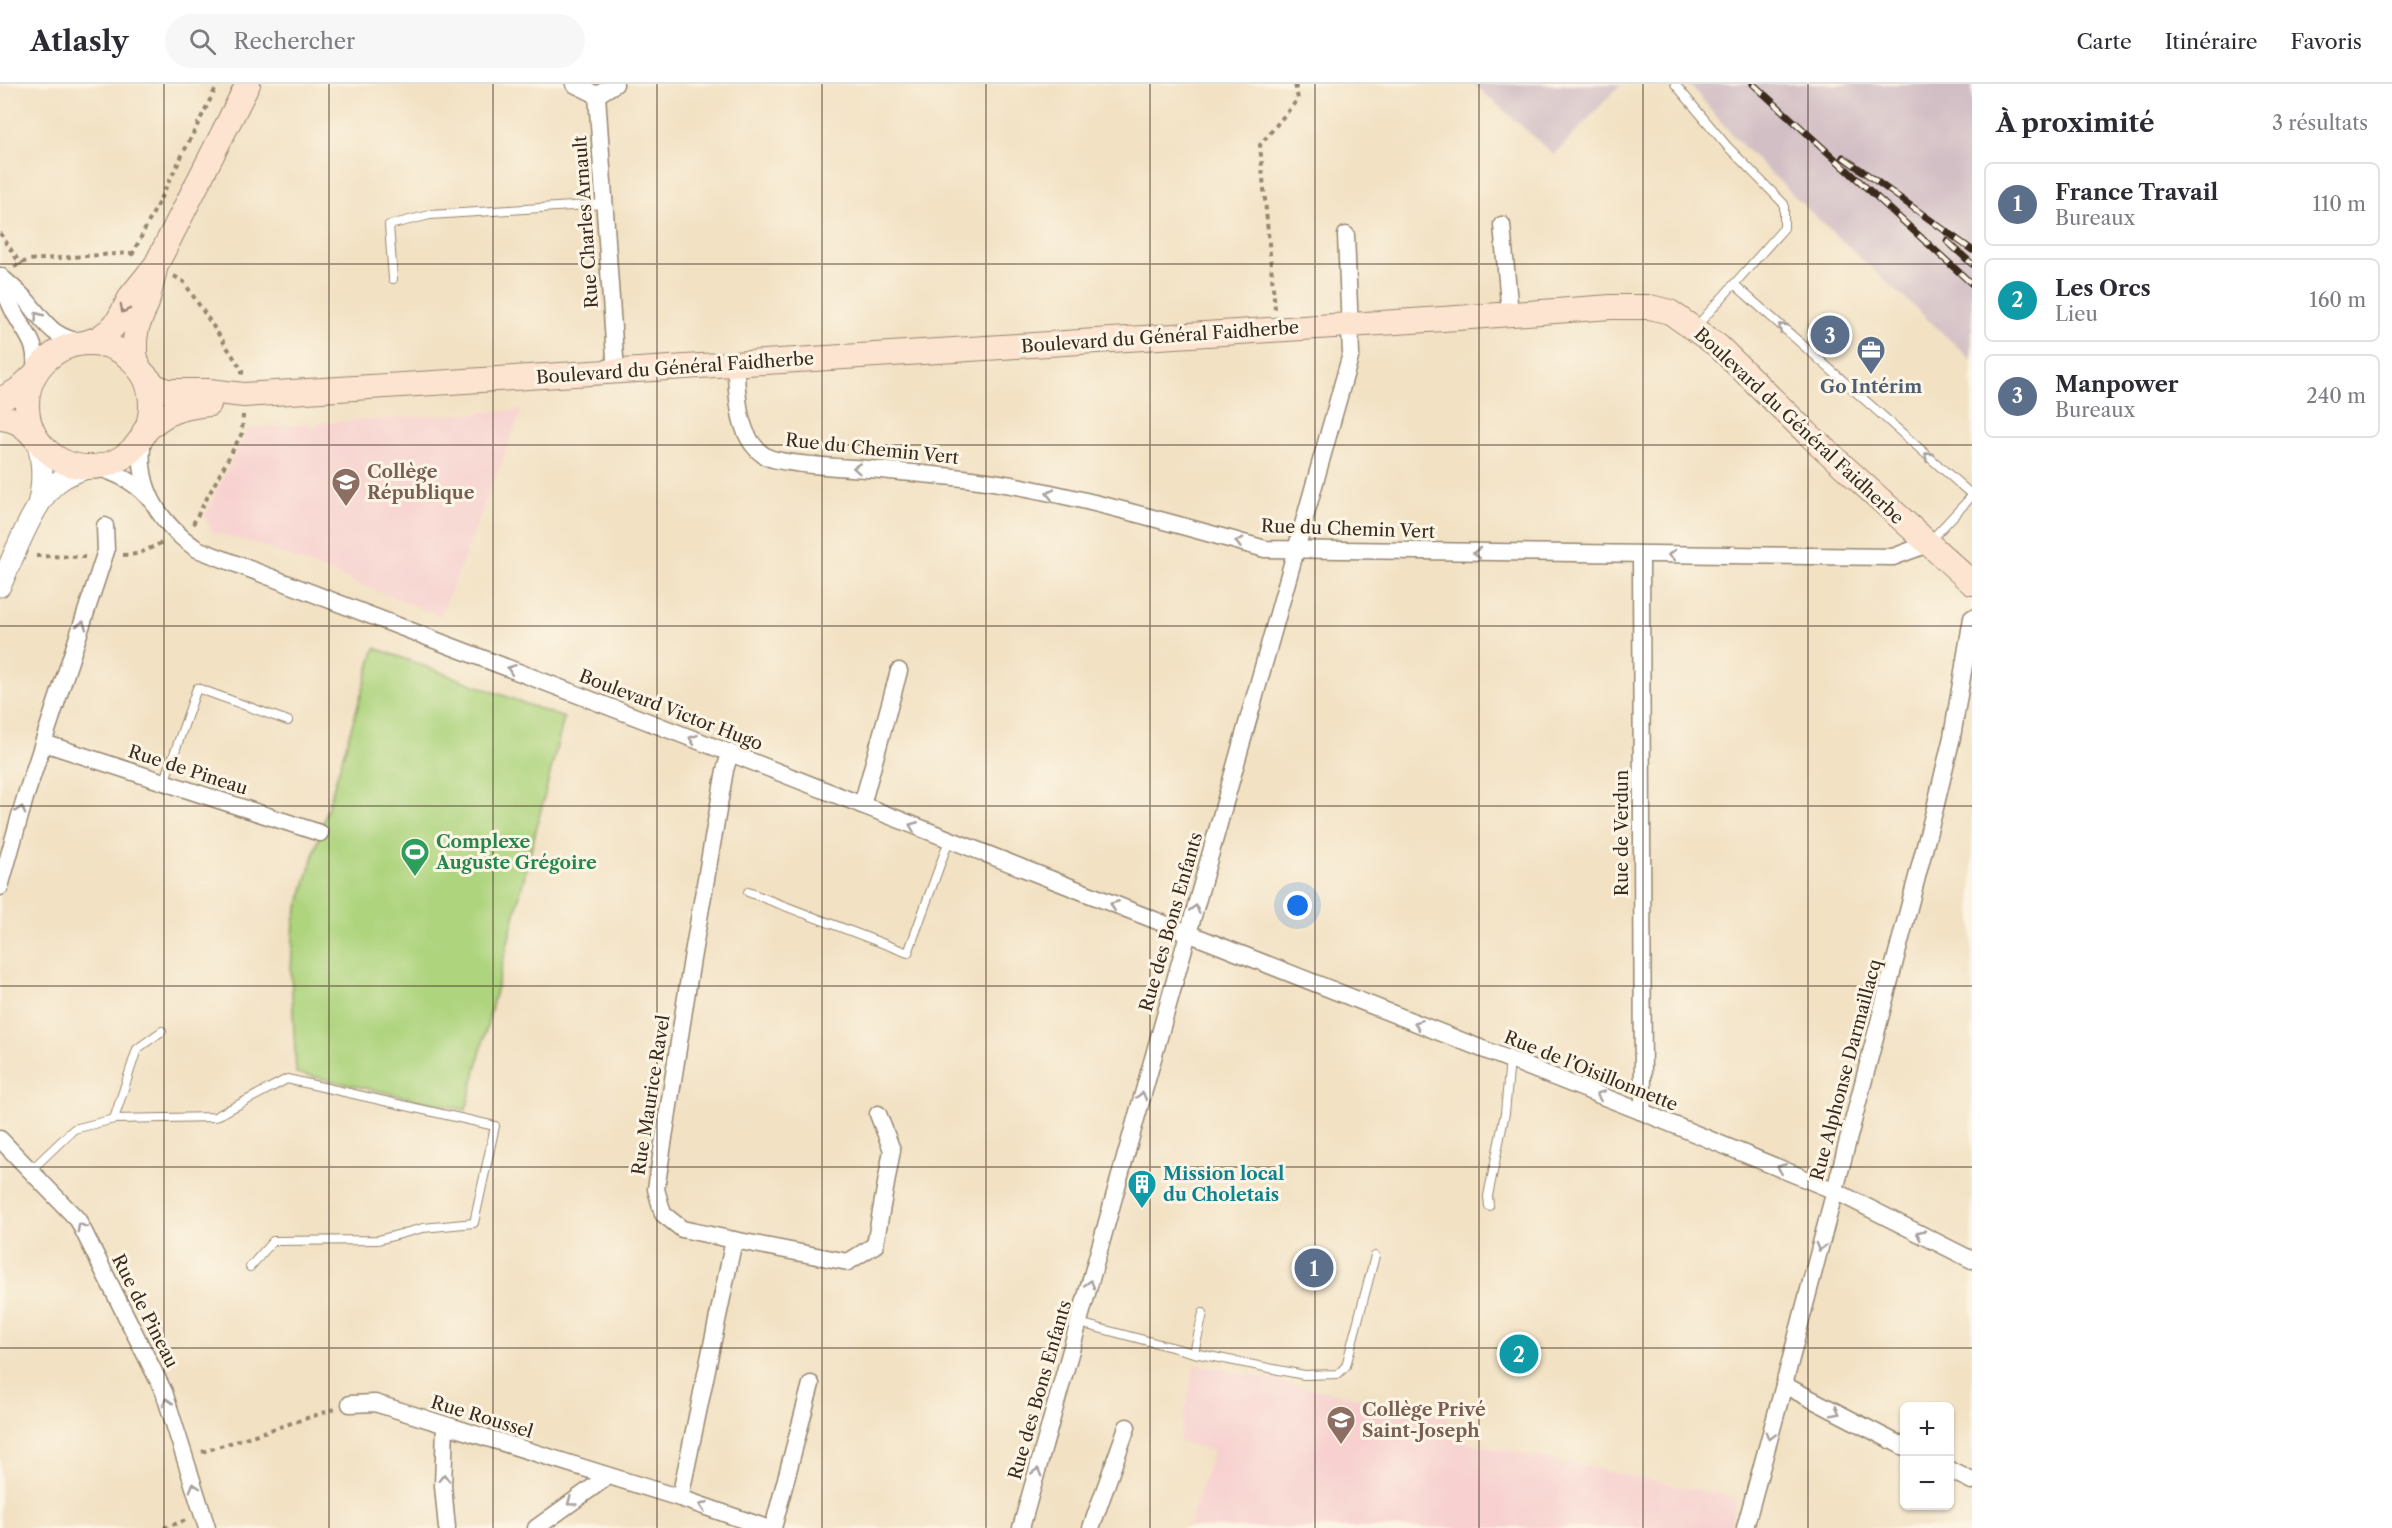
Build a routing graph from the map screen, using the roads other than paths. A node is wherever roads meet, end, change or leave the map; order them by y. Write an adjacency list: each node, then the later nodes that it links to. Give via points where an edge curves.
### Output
1 (248, 84): 9 (main road)
2 (574, 84): 5 (street)
3 (615, 84): 5 (street)
4 (1675, 84): 12 (lane, via 1727,146 1784,204 1784,228)
5 (597, 95): 6 (street, Rue Charles Arnault)
6 (604, 204): 11 (lane, via 430,215 389,225); 19 (street, Rue Charles Arnault)
7 (1502, 225): 13 (street)
8 (1346, 235): 14 (street, Rue des Bons Enfants)
9 (156, 265): 16 (main road, one-way to 16, via 110,330); 18 (main road, via 135,340)
10 (0, 277): 16 (street, one-way to 10, via 59,336 47,328 27,301); 20 (street, via 13,310 32,340 36,352)
11 (393, 279)
12 (1734, 284): 15 (lane); 27 (lane, one-way to 12)
13 (1510, 314): 14 (main road, Boulevard du Général Faidherbe); 15 (main road, Boulevard du Général Faidherbe, via 1650,307 1670,312)
14 (1351, 325): 17 (main road, Boulevard du Général Faidherbe); 32 (street, Rue des Bons Enfants, via 1352,354)
15 (1695, 329): 31 (main road, Boulevard du Général Faidherbe, via 1718,346)
16 (85, 343): 18 (main road, via 117,349); 20 (main road, via 55,352)
17 (735, 364): 19 (main road, Boulevard du Général Faidherbe); 32 (street, Rue du Chemin Vert, one-way to 17, via 1265,549 1022,487 765,457 748,438 739,417)
18 (139, 369): 21 (main road, Boulevard du Général Faidherbe, via 155,386 167,391); 24 (main road, via 151,400)
19 (616, 372): 21 (main road, Boulevard du Général Faidherbe)
20 (34, 375): 22 (main road); 25 (main road, via 26,408)
21 (244, 395): 24 (main road, Boulevard du Général Faidherbe, via 182,407 165,414)
22 (0, 400)
23 (0, 418): 25 (main road, via 25,426)
24 (144, 432): 26 (main road, via 123,456); 28 (street, Boulevard Victor Hugo, via 143,477)
25 (37, 440): 26 (main road, via 60,460); 29 (street, via 42,475)
26 (93, 466): 28 (street, Boulevard Victor Hugo, via 128,480); 29 (street, via 59,481)
27 (1972, 495): 31 (lane)
28 (155, 505): 40 (street, Boulevard Victor Hugo, one-way to 28, via 197,549 176,535)
29 (36, 510): 35 (street)
30 (105, 526): 39 (street, one-way to 30, via 106,551)
31 (1928, 544): 33 (street, Rue du Chemin Vert, one-way to 33, via 1893,557); 34 (main road, Boulevard du Général Faidherbe)
32 (1296, 550): 33 (street, Rue du Chemin Vert, one-way to 32); 47 (street, Rue des Bons Enfants, one-way to 32)
33 (1641, 555): 50 (street, Rue de Verdun)
34 (1967, 576)
35 (0, 586)
36 (1972, 618): 55 (street, Rue Alphonse Darmaillacq, via 1947,759)
37 (899, 671): 42 (street)
38 (288, 721): 41 (lane, via 197,688)
39 (44, 743): 41 (street, Rue de Pineau); 45 (street, one-way to 39)
40 (730, 753): 42 (street, Boulevard Victor Hugo); 57 (street, Rue Maurice Ravel, via 656,1189 663,1214 682,1228)
41 (164, 783): 43 (street, Rue de Pineau)
42 (862, 805): 44 (street, Boulevard Victor Hugo, one-way to 42)
43 (320, 833)
44 (949, 840): 46 (lane, via 908,953); 47 (street, Boulevard Victor Hugo, one-way to 44)
45 (0, 887)
46 (748, 892)
47 (1188, 934): 49 (street, Rue de l’Oisillonnette, one-way to 47); 62 (street, Rue des Bons Enfants, one-way to 47)
48 (162, 1031): 52 (lane, via 137,1049)
49 (1510, 1060): 50 (street, Rue de l’Oisillonnette, one-way to 49); 56 (lane)
50 (1640, 1111): 55 (street, Rue de l’Oisillonnette, one-way to 50)
51 (878, 1114): 57 (street, Rue Maurice Ravel, via 892,1150 875,1245 848,1262)
52 (114, 1119): 54 (lane, via 74,1129); 60 (lane, via 215,1117 287,1079 495,1126 474,1223 423,1228 378,1240 273,1241)
53 (0, 1140): 54 (street, Rue de Pineau)
54 (30, 1171): 74 (street, Rue de Pineau, one-way to 54, via 164,1392 78,1220)
55 (1835, 1191): 59 (street, Rue de l’Oisillonnette, one-way to 55); 65 (street, Rue Alphonse Darmaillacq, one-way to 65)
56 (1489, 1206)
57 (734, 1240): 73 (street)
58 (1375, 1256): 63 (lane, via 1346,1366 1338,1374 1304,1375)
59 (1972, 1260)
60 (250, 1267)
61 (1203, 1313): 63 (lane)
62 (1079, 1323): 63 (lane); 79 (street, Rue des Bons Enfants, one-way to 62)
63 (1194, 1353)
64 (811, 1384): 78 (street)
65 (1784, 1385): 69 (street, one-way to 69); 81 (street, Rue Alphonse Darmaillacq, one-way to 81)
66 (350, 1404): 67 (street, Rue Roussel, via 375,1403)
67 (445, 1427): 71 (street, Rue Roussel); 75 (street, one-way to 67, via 443,1486)
68 (1127, 1427): 80 (street)
69 (1900, 1444)
70 (1954, 1472): 72 (street)
71 (607, 1477): 73 (street, Rue Roussel); 76 (street, one-way to 76)
72 (1972, 1481)
73 (680, 1498): 77 (street, Rue Roussel, one-way to 73)
74 (207, 1528)
75 (447, 1528)
76 (536, 1528)
77 (767, 1528)
78 (773, 1528)
79 (1021, 1528)
80 (1091, 1528)
81 (1745, 1528)

